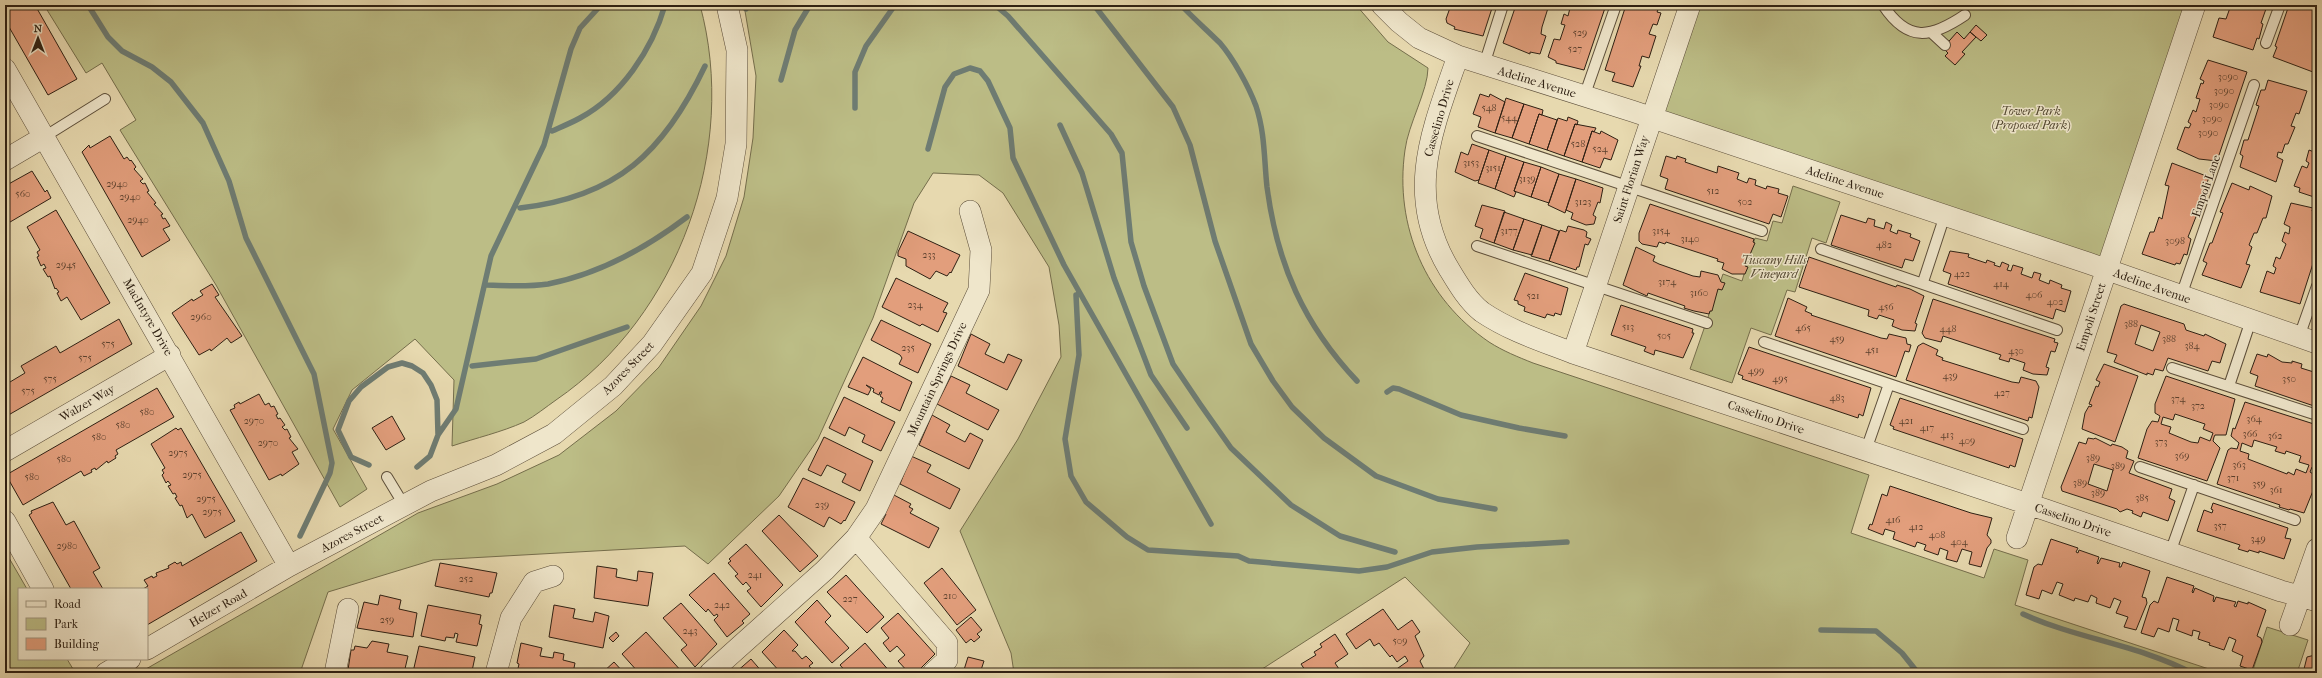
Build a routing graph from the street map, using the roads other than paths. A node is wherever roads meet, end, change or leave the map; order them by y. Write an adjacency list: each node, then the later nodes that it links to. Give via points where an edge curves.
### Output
1 (727, 5): 52 (street, Azores Street, via 737,50 736,144 727,198 702,273 647,350 613,386 554,434)
2 (1382, 5): 13 (street, Adeline Avenue, via 1419,38)
3 (1503, 5): 14 (lane)
4 (1616, 5): 17 (lane)
5 (1690, 5): 19 (street, Saint Florian Way)
6 (1883, 5): 10 (lane, via 1898,24 1915,33)
7 (2195, 5): 29 (street, Empoli Street)
8 (2280, 5): 11 (lane)
9 (1965, 15): 10 (lane)
10 (1932, 33): 12 (lane)
11 (2266, 43)
12 (1945, 45)
13 (1458, 56): 14 (street, Adeline Avenue); 39 (street, Casselino Drive, via 1436,122 1424,174 1432,234 1439,253 1465,294 1481,311 1516,331)
14 (1484, 65): 17 (street, Adeline Avenue)
15 (5, 68): 21 (street, MacIntyre Drive)
16 (2254, 85): 33 (lane, Empoli Lane)
17 (1584, 97): 19 (street, Adeline Avenue)
18 (105, 99): 21 (lane)
19 (1652, 118): 23 (street, Saint Florian Way); 25 (street, Adeline Avenue)
20 (1478, 136): 23 (lane)
21 (44, 137): 22 (street); 40 (street, MacIntyre Drive)
22 (5, 160)
23 (1629, 187): 26 (lane); 31 (street, Saint Florian Way)
24 (970, 211): 55 (street, Mountain Springs Drive, via 980,250 979,290 876,509)
25 (1945, 216): 29 (street, Adeline Avenue); 30 (lane)
26 (1762, 231)
27 (1477, 246): 31 (lane)
28 (1821, 249): 30 (lane)
29 (2107, 270): 33 (street, Adeline Avenue); 51 (street, Empoli Street)
30 (1923, 282): 36 (lane)
31 (1596, 286): 35 (lane); 39 (street, Saint Florian Way)
32 (2317, 286): 37 (lane)
33 (2182, 296): 34 (street, Adeline Avenue)
34 (2251, 320): 37 (street, Adeline Avenue); 43 (lane)
35 (1707, 323)
36 (2057, 330)
37 (2308, 340)
38 (1764, 342): 42 (lane)
39 (1573, 353): 46 (street, Casselino Drive)
40 (170, 355): 47 (street, Walzer Way); 59 (street, MacIntyre Drive)
41 (2172, 368): 43 (lane)
42 (1889, 384): 45 (lane); 46 (lane)
43 (2229, 386): 44 (lane)
44 (2317, 415)
45 (2022, 429)
46 (1866, 450): 51 (street, Casselino Drive)
47 (5, 451)
48 (2140, 467): 50 (lane)
49 (387, 477): 52 (lane)
50 (2194, 485): 53 (lane); 58 (lane)
51 (2028, 505): 56 (street, Empoli Street); 58 (street, Casselino Drive)
52 (404, 506): 59 (street, Azores Street)
53 (2295, 520)
54 (5, 522): 61 (street)
55 (856, 538): 70 (street, Mountain Springs Drive, via 826,570); 71 (street, via 947,643 947,660)
56 (2017, 538)
57 (2317, 550): 62 (street)
58 (2170, 553): 62 (street, Casselino Drive)
59 (289, 566): 65 (street, Helzer Road)
60 (553, 576): 69 (street, via 534,582 511,618)
61 (41, 588)
62 (2309, 599): 64 (street)
63 (348, 609): 68 (street)
64 (2290, 625)
65 (148, 648)
66 (128, 660): 67 (street)
67 (106, 673)
68 (335, 673)
69 (496, 673)
70 (710, 673)
71 (933, 673)

